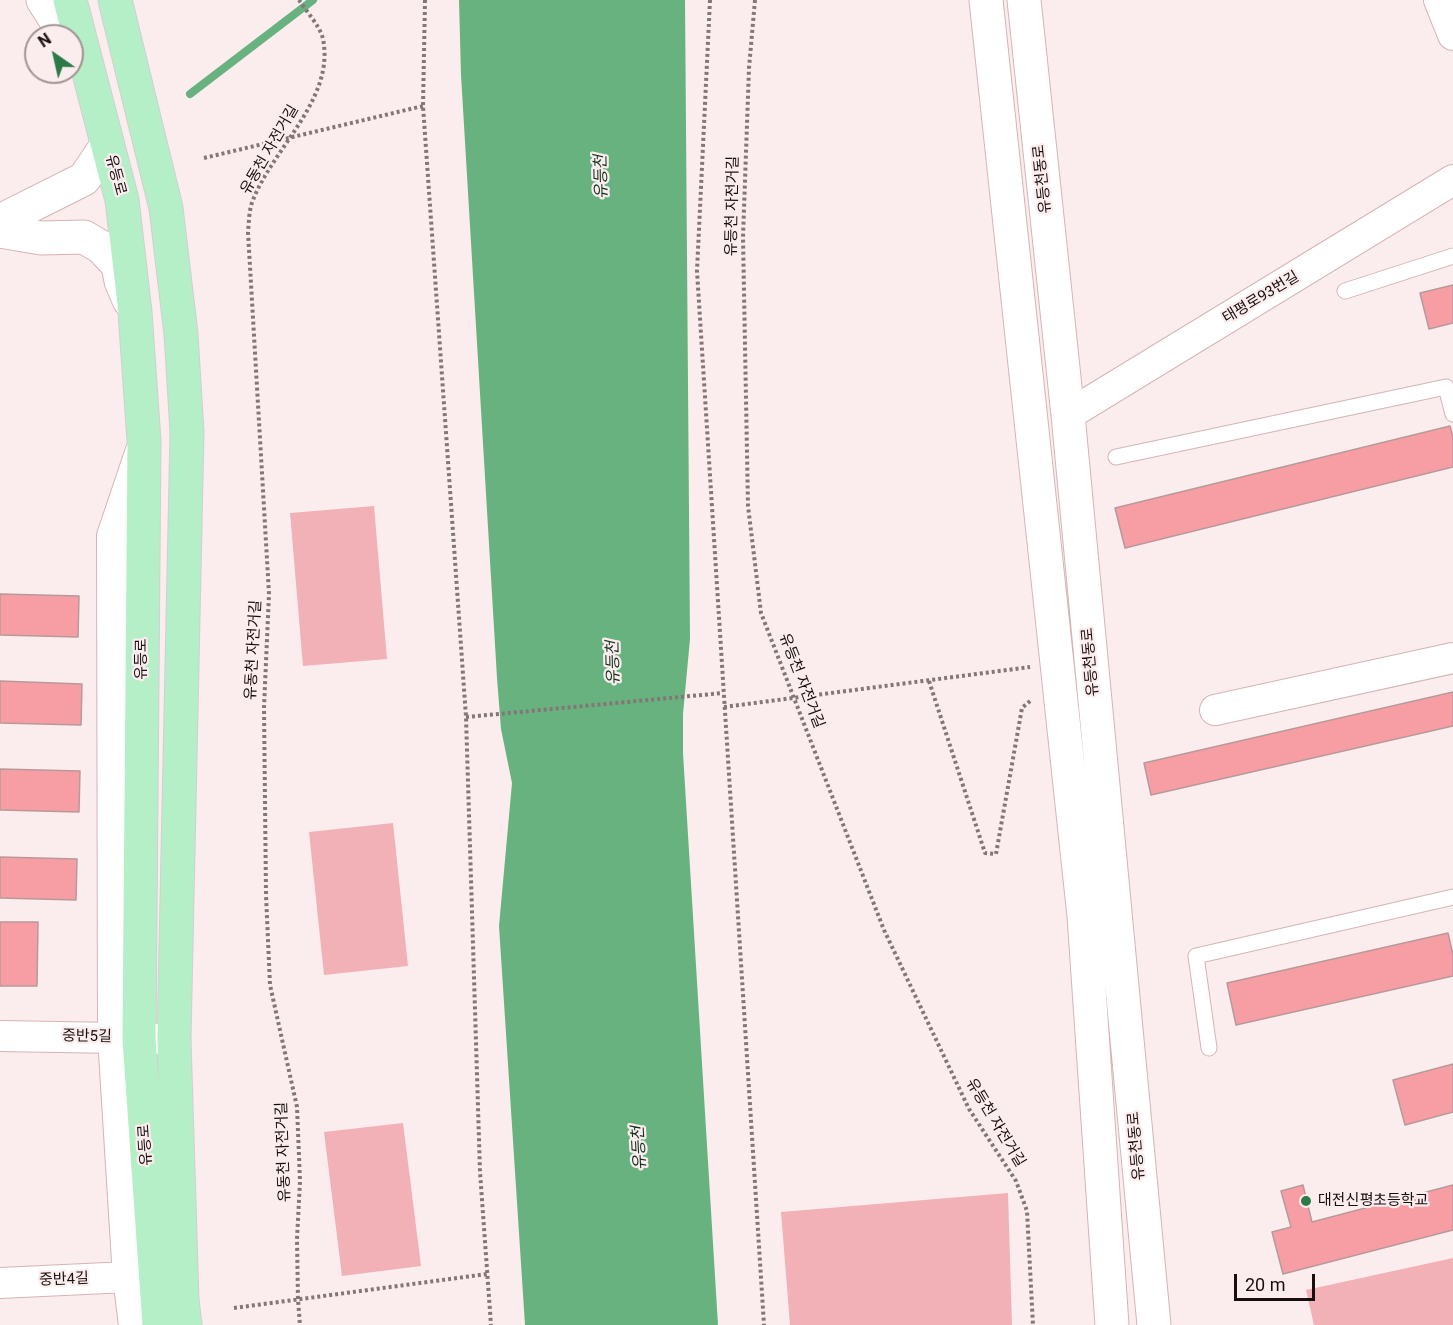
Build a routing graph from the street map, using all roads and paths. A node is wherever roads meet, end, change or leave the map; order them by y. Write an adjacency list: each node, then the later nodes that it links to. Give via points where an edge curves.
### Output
1 (43, 0): 11 (main road)
2 (70, 0): 12 (main road, 유등로)
3 (115, 0): 40 (main road, 유등로, via 166,208 181,334 187,432)
4 (299, 0): 16 (path, 유동천 자전거길, via 322,37 325,62 317,91)
5 (425, 0): 15 (path)
6 (710, 0): 32 (path, via 697,271)
7 (755, 0): 33 (path, 유등천 자전거길, via 743,237 748,506 761,613)
8 (987, 0): 56 (main road, via 1084,916)
9 (1024, 0): 26 (main road, 유등천동로)
10 (1439, 0): 13 (street)
11 (58, 24)
12 (74, 24)
13 (1453, 34)
14 (84, 72): 17 (main road, 유등로)
15 (423, 106): 16 (path); 36 (path)
16 (291, 137): 18 (path); 46 (path, 유동천 자전거길, via 252,201 248,231 269,594 264,708 270,985 297,1107)
17 (107, 145): 20 (main road, via 84,179); 24 (main road, 유등로, via 122,200)
18 (204, 158)
19 (1453, 180): 26 (street, 태평로93번길)
20 (0, 221)
21 (0, 231): 24 (main road, via 41,238 84,237 102,247 118,265)
22 (1453, 256): 23 (lane)
23 (1345, 291)
24 (135, 312): 39 (main road, 유등로, via 144,441)
25 (1453, 414): 27 (lane, via 1446,387)
26 (1068, 415): 57 (main road, 유등천동로)
27 (1116, 457)
28 (1453, 658): 35 (street)
29 (1029, 679): 30 (path, via 1029,667)
30 (929, 681): 31 (path, via 985,853 996,854 1022,708 1030,702); 33 (path)
31 (1030, 690)
32 (723, 693): 34 (path); 36 (path)
33 (794, 697): 34 (path); 55 (path, 유등천 자전거길, via 884,930 969,1109 1016,1181 1027,1211)
34 (724, 707): 54 (path)
35 (1215, 710)
36 (466, 717): 43 (path, via 480,1172)
37 (1453, 897): 41 (lane, via 1196,956)
38 (0, 1036): 39 (street, 중반5길)
39 (126, 1038): 40 (street, 중반5길); 44 (street); 49 (main road, 유등로)
40 (174, 1039): 42 (main road, 유등로)
41 (1209, 1048)
42 (181, 1262): 50 (main road, 유등로); 51 (main road)
43 (487, 1274): 46 (path); 53 (path)
44 (128, 1277): 45 (street, 중반4길); 48 (street)
45 (0, 1283)
46 (298, 1300): 47 (path); 52 (path, 유동천 자전거길)
47 (234, 1308)
48 (134, 1325)
49 (159, 1325)
50 (185, 1325)
51 (203, 1325)
52 (300, 1325)
53 (491, 1325)
54 (764, 1325)
55 (1033, 1325)
56 (1112, 1325)
57 (1154, 1325)

